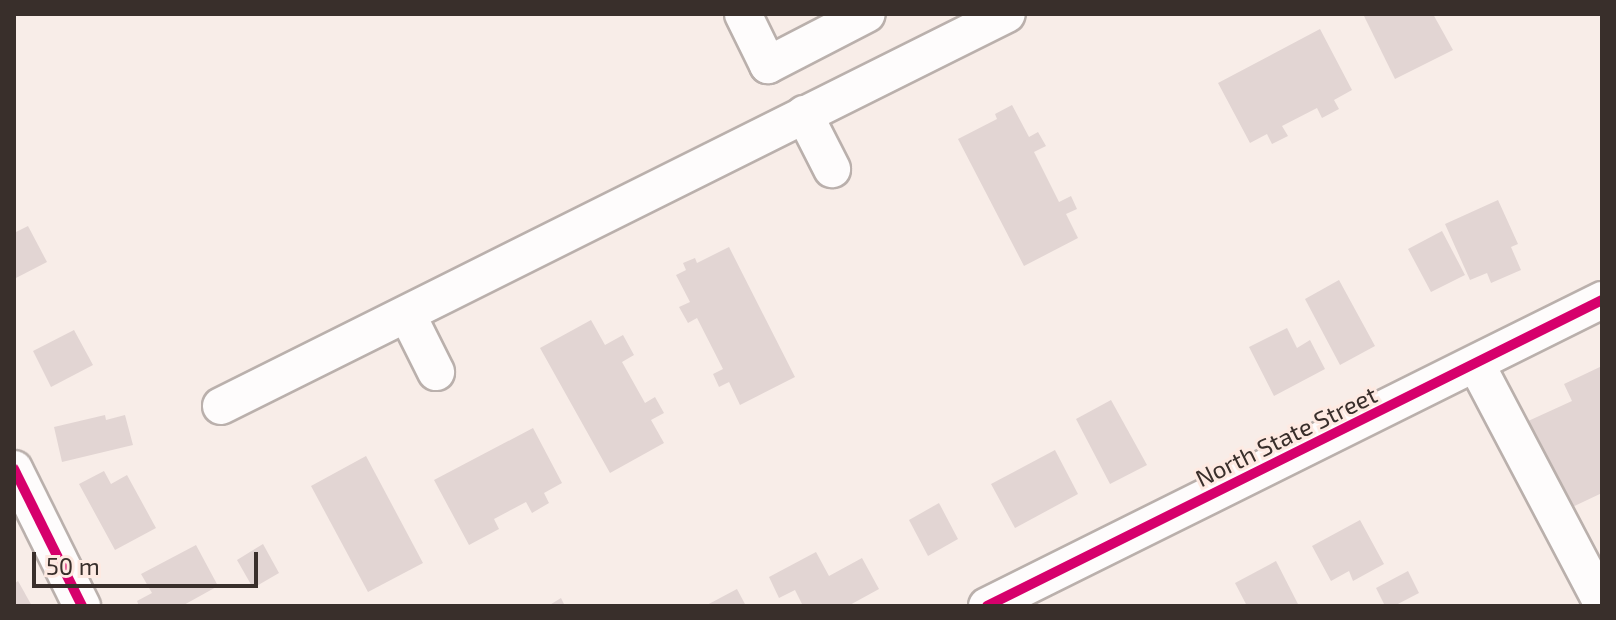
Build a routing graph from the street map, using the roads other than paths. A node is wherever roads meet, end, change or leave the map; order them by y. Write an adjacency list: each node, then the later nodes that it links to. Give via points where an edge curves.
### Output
1 (743, 14): 2 (street, via 768,65)
2 (867, 14)
3 (1007, 14): 4 (street)
4 (804, 114): 5 (street); 7 (street)
5 (832, 169)
6 (1602, 300): 8 (street, North State Street)
7 (407, 314): 9 (street); 10 (street)
8 (1476, 364): 12 (street); 15 (street, North State Street)
9 (436, 372)
10 (221, 406)
11 (14, 469): 14 (street)
12 (1588, 544): 13 (street)
13 (1602, 603)
14 (82, 606)
15 (987, 606)

